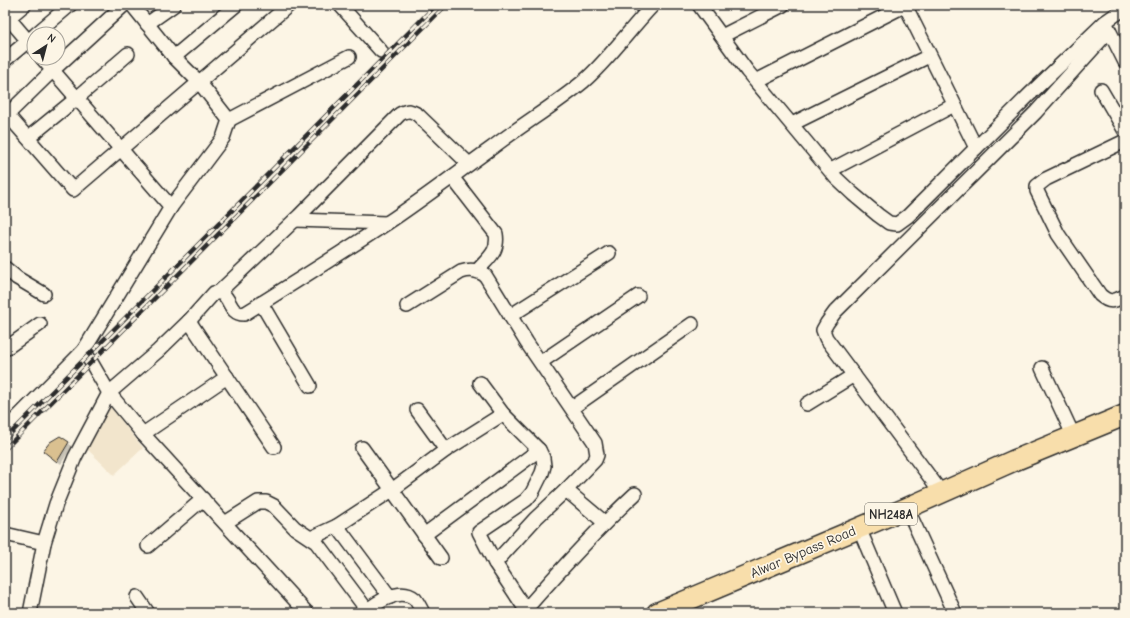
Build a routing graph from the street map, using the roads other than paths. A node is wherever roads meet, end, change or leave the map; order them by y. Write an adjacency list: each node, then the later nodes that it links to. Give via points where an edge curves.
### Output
1 (24, 5): 16 (street)
2 (70, 5): 18 (street)
3 (124, 5): 31 (street)
4 (132, 5): 17 (street)
5 (174, 5): 17 (street)
6 (181, 5): 7 (street)
7 (186, 5)
8 (236, 5): 28 (street)
9 (289, 5): 33 (street)
10 (340, 5): 23 (street)
11 (653, 5): 45 (street, via 616,49 584,80 537,117)
12 (699, 5): 21 (street)
13 (783, 5): 21 (street)
14 (905, 5): 25 (street); 32 (street)
15 (1125, 8): 19 (street)
16 (6, 18): 20 (street)
17 (147, 24): 28 (street)
18 (48, 26)
19 (1108, 27): 26 (street); 43 (street, via 1029,94); 68 (street, via 1036,112 874,272 827,323 823,330 826,338)
20 (26, 34)
21 (722, 36): 32 (street)
22 (26, 45): 29 (street)
23 (381, 51)
24 (128, 54): 35 (street)
25 (929, 56): 36 (street); 39 (street)
26 (1124, 56)
27 (349, 57): 38 (street)
28 (174, 58): 33 (street)
29 (5, 60)
30 (49, 66): 31 (street)
31 (53, 70): 35 (street); 37 (street)
32 (756, 81): 39 (street)
33 (199, 82): 38 (street); 44 (street)
34 (1101, 90): 40 (street)
35 (77, 98): 41 (street); 44 (street)
36 (954, 106): 43 (street); 46 (street)
37 (6, 115): 41 (street)
38 (229, 120): 48 (street, via 223,138)
39 (792, 124): 46 (street)
40 (1125, 131)
41 (28, 138): 44 (street, via 74,190)
42 (1125, 141): 57 (street, via 1046,179 1037,186 1037,191 1058,234 1100,295 1112,301)
43 (976, 148): 46 (street, via 897,224 889,223 878,215 853,194)
44 (120, 149): 48 (street)
45 (469, 164): 47 (street); 49 (street, via 418,115 407,111 392,121)
46 (831, 170)
47 (452, 177): 50 (street); 53 (street, via 496,234 496,250)
48 (171, 207): 65 (street)
49 (295, 220): 50 (street); 54 (street)
50 (387, 223): 58 (street)
51 (609, 253): 60 (street)
52 (5, 268): 55 (street)
53 (477, 271): 59 (street, via 470,269 461,272); 60 (street, via 485,276)
54 (219, 292): 58 (street, via 224,294 238,314 244,314); 61 (street, via 214,293)
55 (44, 294)
56 (638, 296): 66 (street)
57 (1125, 296)
58 (261, 303): 71 (street)
59 (407, 306)
60 (510, 316): 66 (street)
61 (189, 321): 69 (street); 72 (street)
62 (40, 324): 64 (street)
63 (692, 324): 74 (street)
64 (5, 349)
65 (84, 350): 72 (street); 78 (street)
66 (541, 362): 74 (street)
67 (1042, 368): 80 (street)
68 (854, 375): 73 (street); 87 (street)
69 (227, 377): 79 (street); 81 (street)
70 (480, 383): 76 (street)
71 (310, 386)
72 (109, 393): 79 (street); 98 (street, via 75,457)
73 (807, 404)
74 (572, 408): 86 (street, via 595,443 597,455)
75 (418, 410): 83 (street)
76 (503, 414): 83 (street); 84 (street)
77 (1125, 414): 80 (highway, Alwar Bypass Road / NH248A)
78 (5, 430)
79 (143, 434): 89 (street)
80 (1074, 437): 87 (highway, Alwar Bypass Road / NH248A)
81 (274, 447)
82 (362, 448): 85 (street)
83 (446, 450): 85 (street)
84 (539, 450): 96 (street); 101 (street, via 544,466 532,493 526,500 479,532)
85 (392, 490): 93 (street); 96 (street)
86 (566, 490): 91 (street); 101 (street)
87 (941, 492): 90 (highway, Alwar Bypass Road / NH248A)
88 (635, 494): 91 (street)
89 (203, 499): 92 (street); 99 (street)
90 (907, 508): 94 (highway, Alwar Bypass Road / NH248A); 112 (street)
91 (604, 522): 104 (street, via 569,559)
92 (225, 523): 97 (street, via 258,502 266,502 274,506 302,534); 108 (street)
93 (337, 526): 97 (street); 103 (street)
94 (859, 528): 110 (highway, Alwar Bypass Road / NH248A); 111 (street)
95 (5, 534): 98 (street)
96 (424, 535): 100 (street)
97 (311, 538): 105 (street)
98 (44, 543): 106 (street)
99 (148, 546)
100 (442, 558)
101 (495, 563): 104 (street)
102 (137, 597): 107 (street)
103 (390, 597): 105 (street); 109 (street, via 406,595 415,600)
104 (527, 611)
105 (366, 612)
106 (30, 613)
107 (148, 613)
108 (307, 613)
109 (423, 613)
110 (657, 613)
111 (895, 613)
112 (955, 613)

